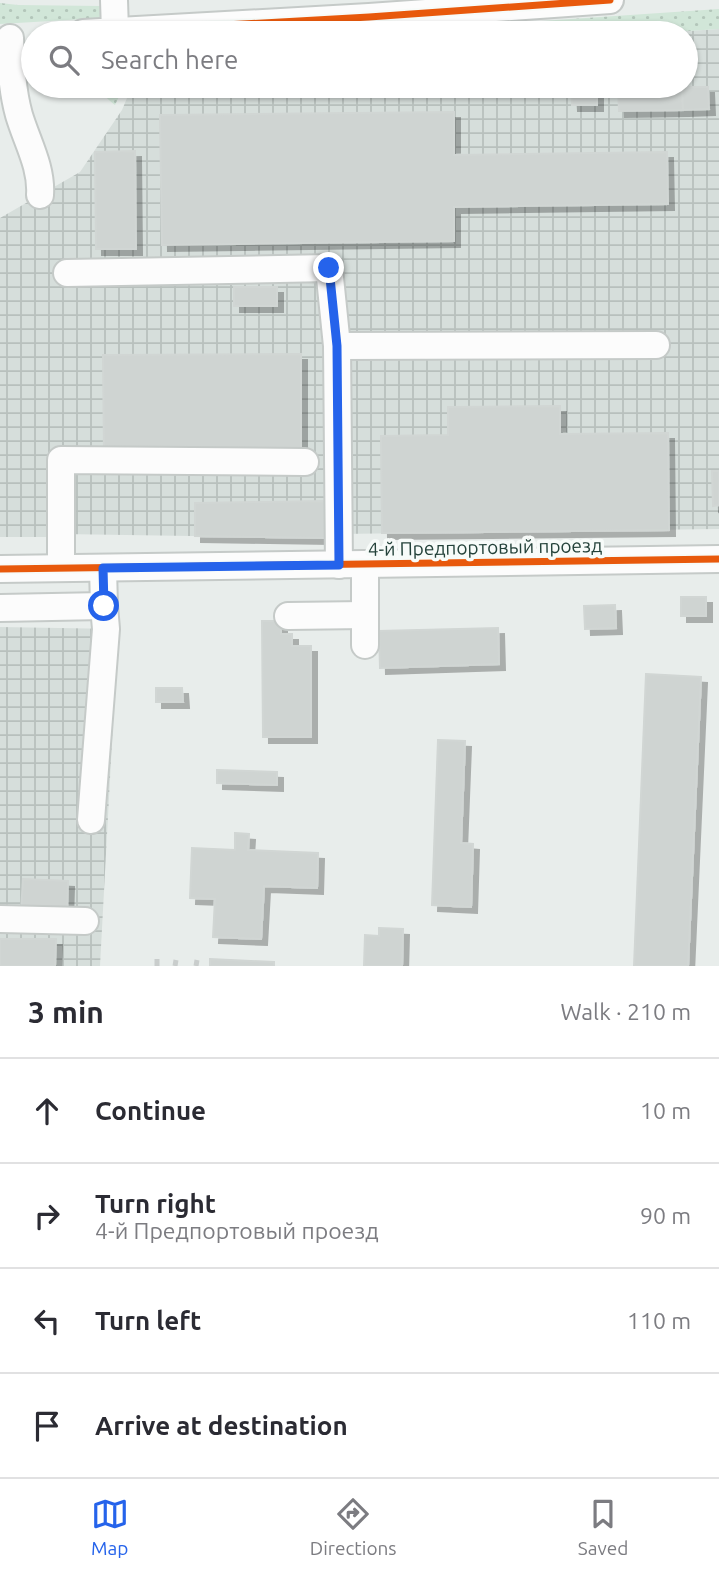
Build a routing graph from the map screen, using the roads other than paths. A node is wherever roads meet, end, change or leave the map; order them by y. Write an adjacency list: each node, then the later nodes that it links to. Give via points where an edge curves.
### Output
1 (114, 0): 5 (street)
2 (610, 0): 3 (street)
3 (480, 4): 4 (street)
4 (369, 9): 6 (street)
5 (115, 21)
6 (230, 21)
7 (14, 38): 8 (street)
8 (6, 67): 9 (street, via 38,169)
9 (40, 195)
10 (67, 273): 12 (street, via 329,268)
11 (656, 345): 12 (street)
12 (337, 346): 15 (street)
13 (305, 462): 18 (street, via 61,460)
14 (719, 559): 15 (street, 4-й Предпортовый проезд)
15 (352, 564): 16 (street, 4-й Предпортовый проезд); 21 (street)
16 (103, 568): 18 (street, 4-й Предпортовый проезд); 19 (street)
17 (0, 569): 18 (street, 4-й Предпортовый проезд)
18 (61, 569)
19 (104, 606): 20 (street); 24 (street)
20 (0, 608)
21 (366, 615): 22 (street); 23 (street)
22 (288, 616)
23 (365, 645)
24 (91, 820)
25 (0, 919): 26 (street)
26 (85, 920)

